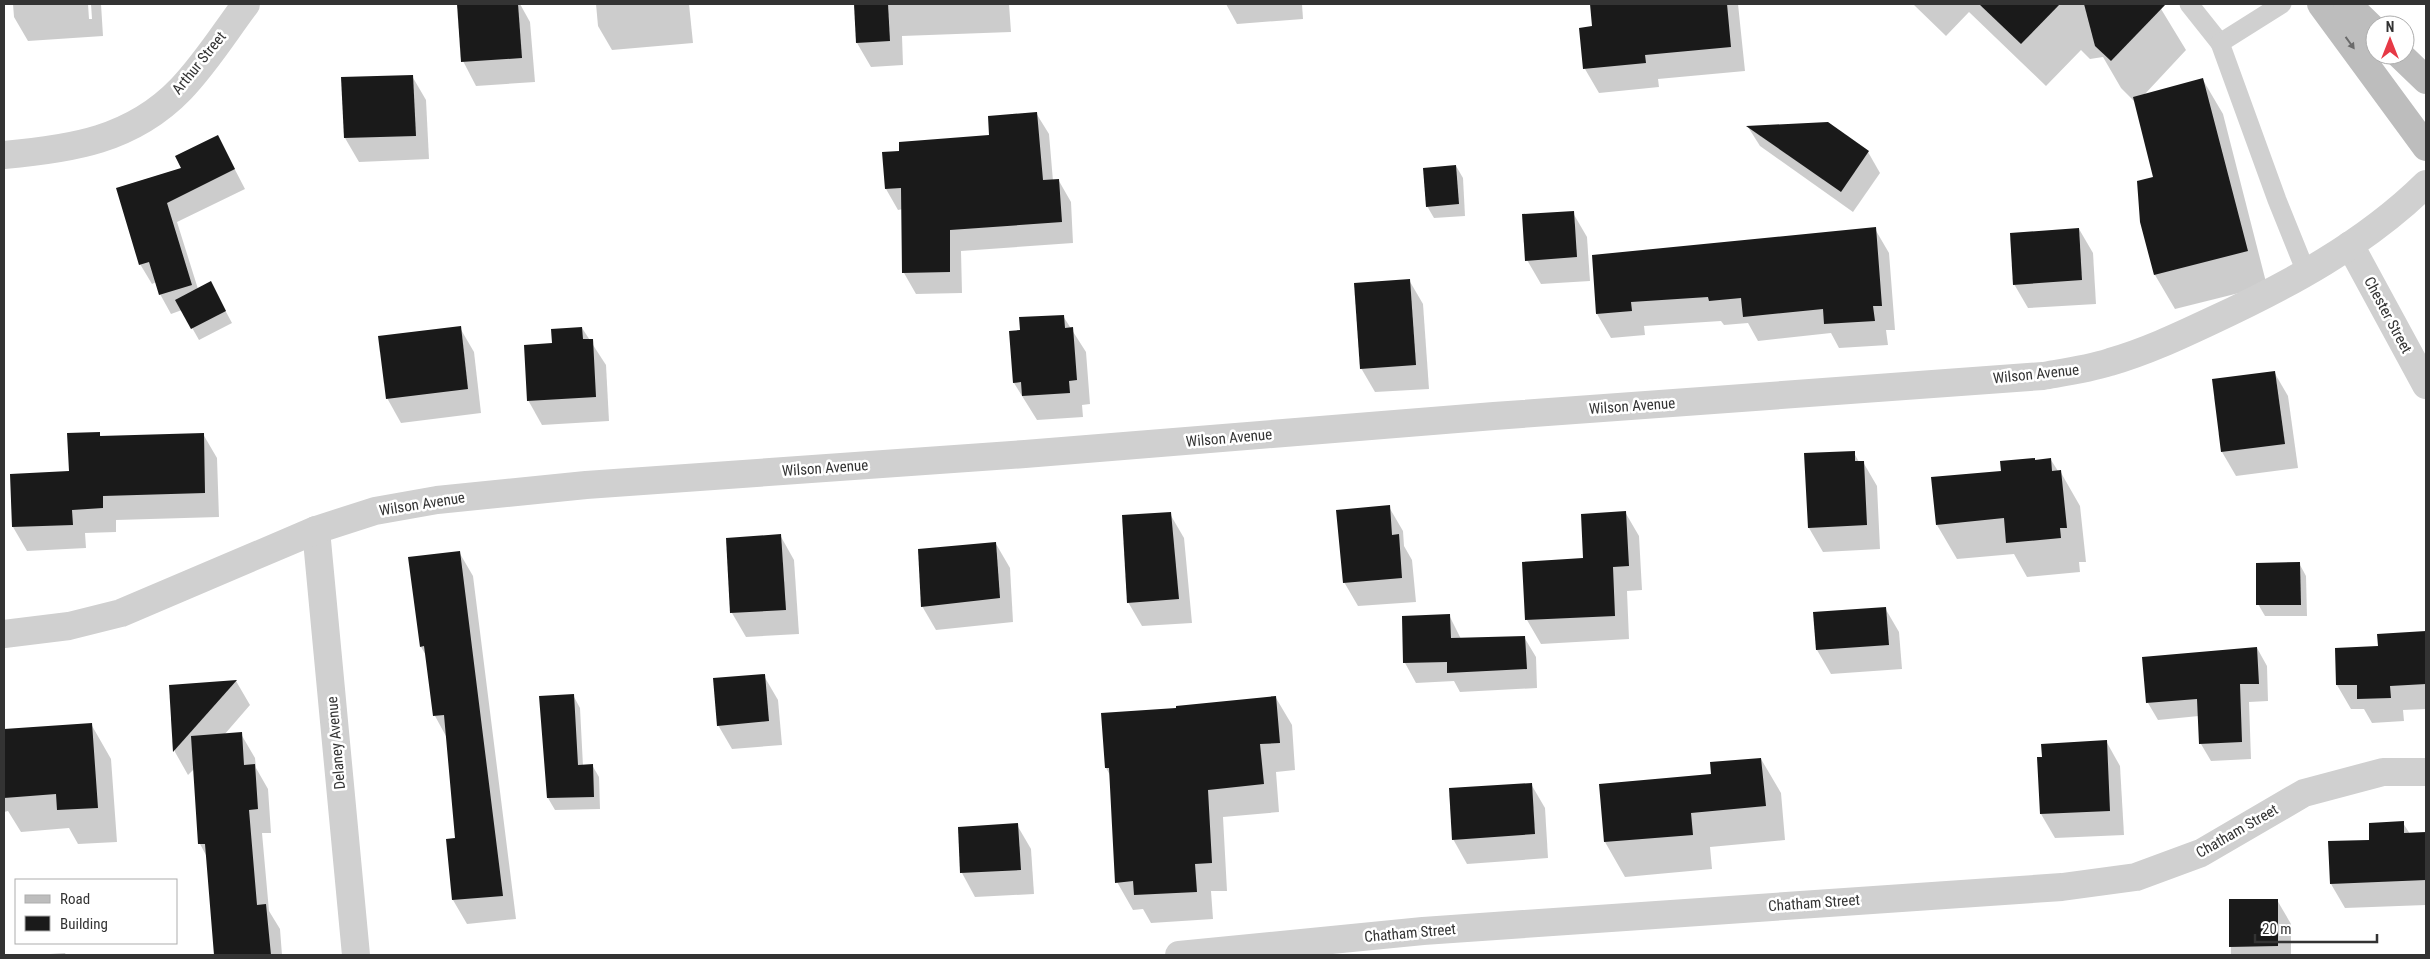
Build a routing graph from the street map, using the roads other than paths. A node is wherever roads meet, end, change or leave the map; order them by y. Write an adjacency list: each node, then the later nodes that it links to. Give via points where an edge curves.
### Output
1 (246, 4): 11 (street, Arthur Street, via 186,83 149,117 110,137)
2 (2189, 4): 7 (lane)
3 (2282, 4): 7 (lane)
4 (2321, 4): 10 (main road, one-way to 10)
5 (2347, 4): 6 (main road)
6 (2365, 21)
7 (2220, 43): 14 (lane)
8 (2410, 65): 9 (main road)
9 (2426, 80)
10 (2426, 148)
11 (4, 155)
12 (2426, 184): 13 (street, Wilson Avenue, via 2401,209)
13 (2350, 245): 14 (street, Wilson Avenue); 15 (street, Chester Street)
14 (2306, 272): 16 (street, Wilson Avenue, via 2161,344 2086,369 2043,376 511,491 388,508)
15 (2426, 386)
16 (316, 530): 17 (street, Wilson Avenue, via 121,613 69,626); 19 (street, Delaney Avenue)
17 (4, 634)
18 (2426, 772): 20 (street, Chatham Street, via 2383,772 2304,793 2201,853 2136,877 2062,887 1423,931)
19 (356, 955)
20 (1179, 955)

